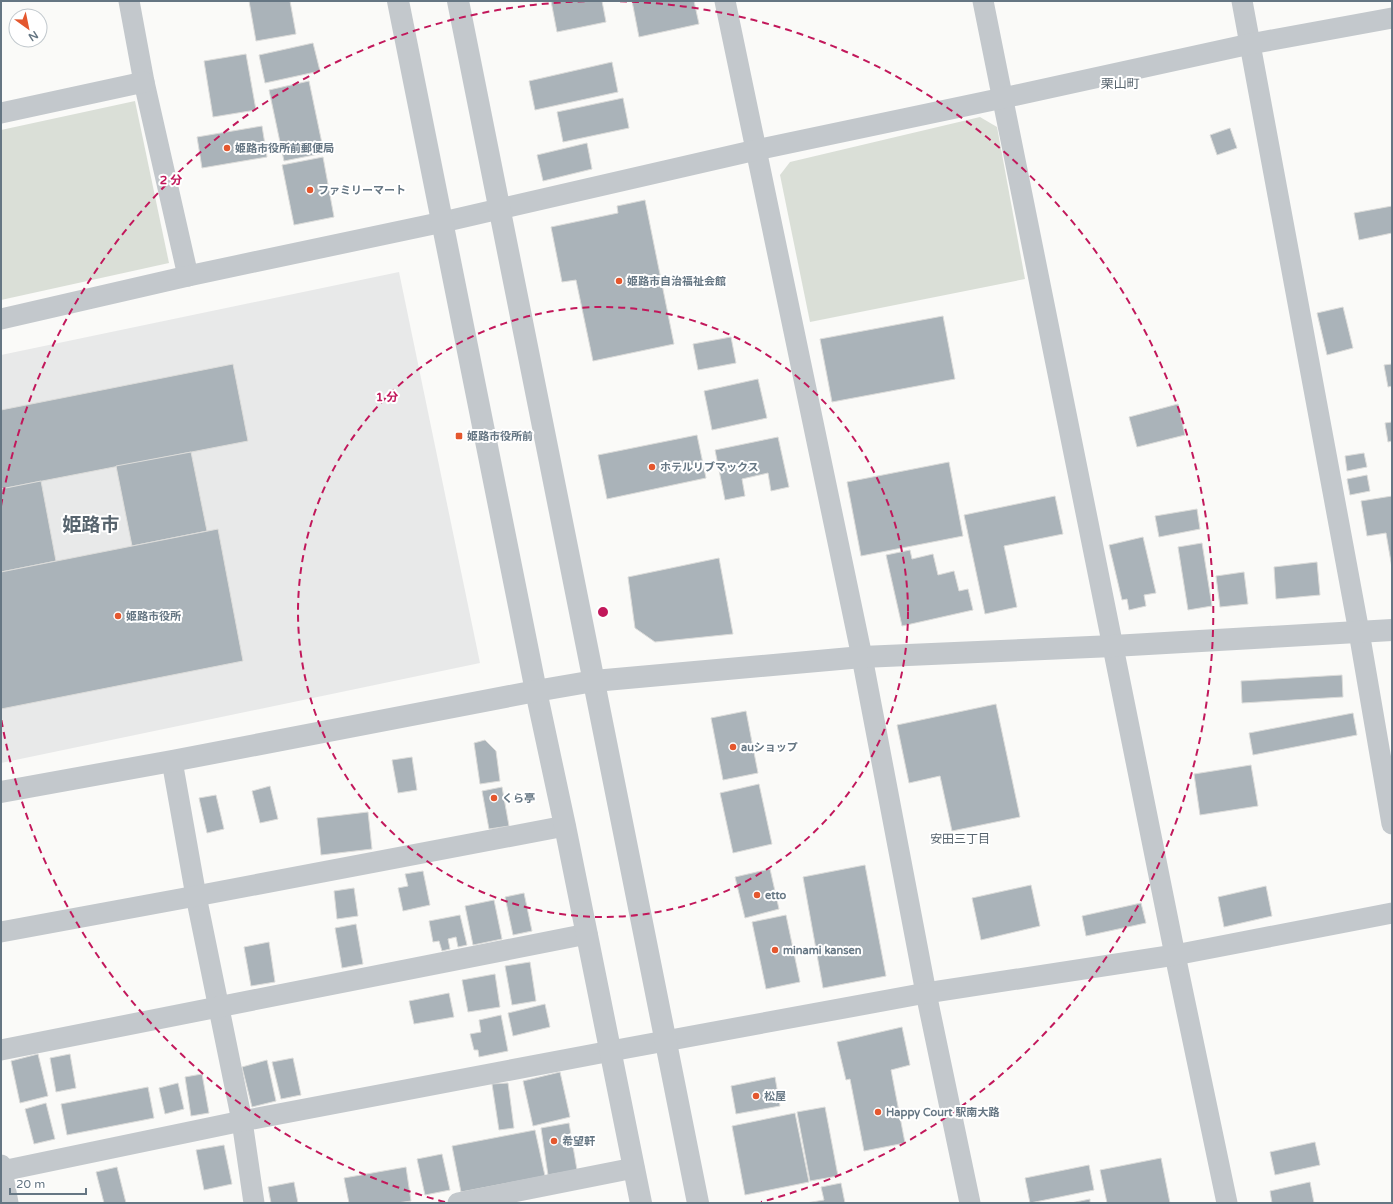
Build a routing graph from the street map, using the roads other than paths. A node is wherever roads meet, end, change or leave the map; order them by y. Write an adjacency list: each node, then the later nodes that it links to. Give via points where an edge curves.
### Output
1 (129, 1): 9 (street)
2 (398, 1): 14 (street)
3 (458, 1): 13 (street)
4 (725, 1): 12 (street)
5 (983, 1): 10 (street)
6 (1242, 1): 8 (street)
7 (1392, 18): 8 (street)
8 (1250, 44): 10 (street); 18 (street)
9 (144, 82): 11 (street); 15 (street)
10 (1004, 98): 12 (street); 19 (street)
11 (1, 113)
12 (756, 150): 13 (street); 20 (street)
13 (499, 208): 14 (street); 21 (street)
14 (443, 222): 15 (street); 22 (street)
15 (188, 276): 16 (street)
16 (1, 319)
17 (1392, 630): 18 (street)
18 (1359, 632): 19 (street); 25 (street)
19 (1113, 646): 20 (street); 31 (street)
20 (862, 657): 21 (street); 32 (street)
21 (594, 681): 22 (street); 34 (street)
22 (536, 691): 23 (street); 26 (street)
23 (172, 761): 24 (street); 27 (street)
24 (1, 792)
25 (1392, 824)
26 (565, 826): 27 (street); 30 (street)
27 (196, 896): 29 (street); 33 (street)
28 (1392, 913): 31 (street)
29 (1, 932)
30 (586, 934): 33 (street); 36 (street)
31 (1175, 955): 32 (street); 46 (street)
32 (926, 993): 34 (street); 45 (street)
33 (219, 1006): 35 (street); 37 (street)
34 (665, 1042): 36 (street); 44 (street)
35 (1, 1050)
36 (610, 1052): 37 (street); 39 (street)
37 (242, 1121): 38 (street); 41 (street)
38 (2, 1168): 40 (street)
39 (634, 1168): 42 (street); 43 (street)
40 (8, 1203)
41 (254, 1203)
42 (458, 1203)
43 (641, 1203)
44 (698, 1203)
45 (970, 1203)
46 (1227, 1203)

